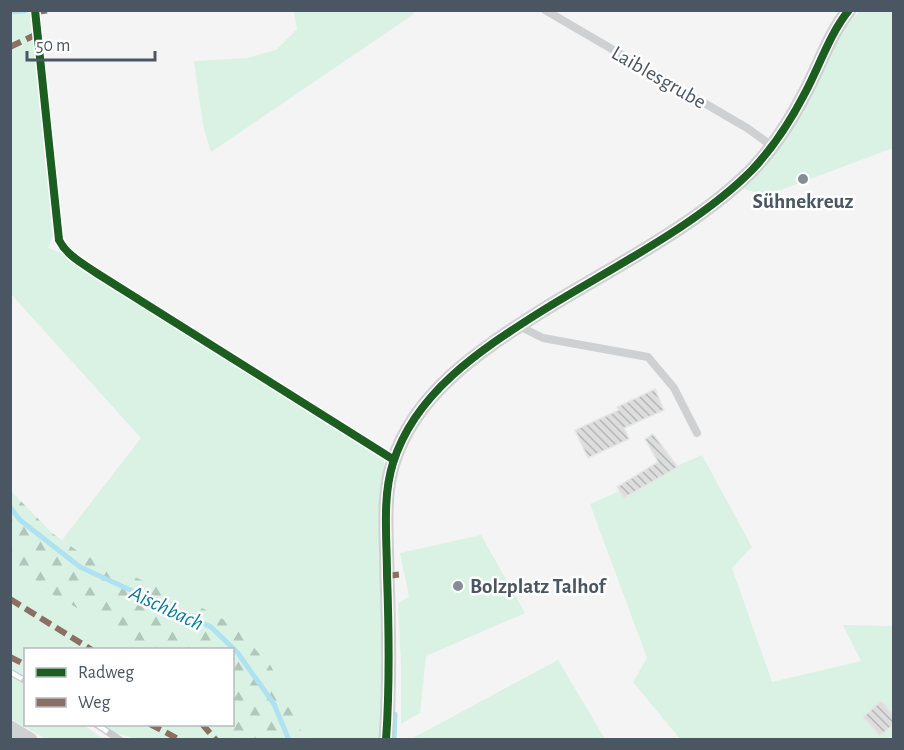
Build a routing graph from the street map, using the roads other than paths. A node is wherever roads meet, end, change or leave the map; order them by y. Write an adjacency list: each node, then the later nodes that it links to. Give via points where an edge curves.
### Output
1 (545, 10): 3 (lane, Laiblesgrube)
2 (849, 10): 3 (street)
3 (772, 146): 4 (street, via 732,189 698,214)
4 (519, 326): 5 (lane, via 543,338 648,357 674,388); 8 (street, via 442,384 410,427 394,460 387,509)
5 (697, 433)
6 (10, 728): 7 (street)
7 (30, 740)
8 (386, 740)

